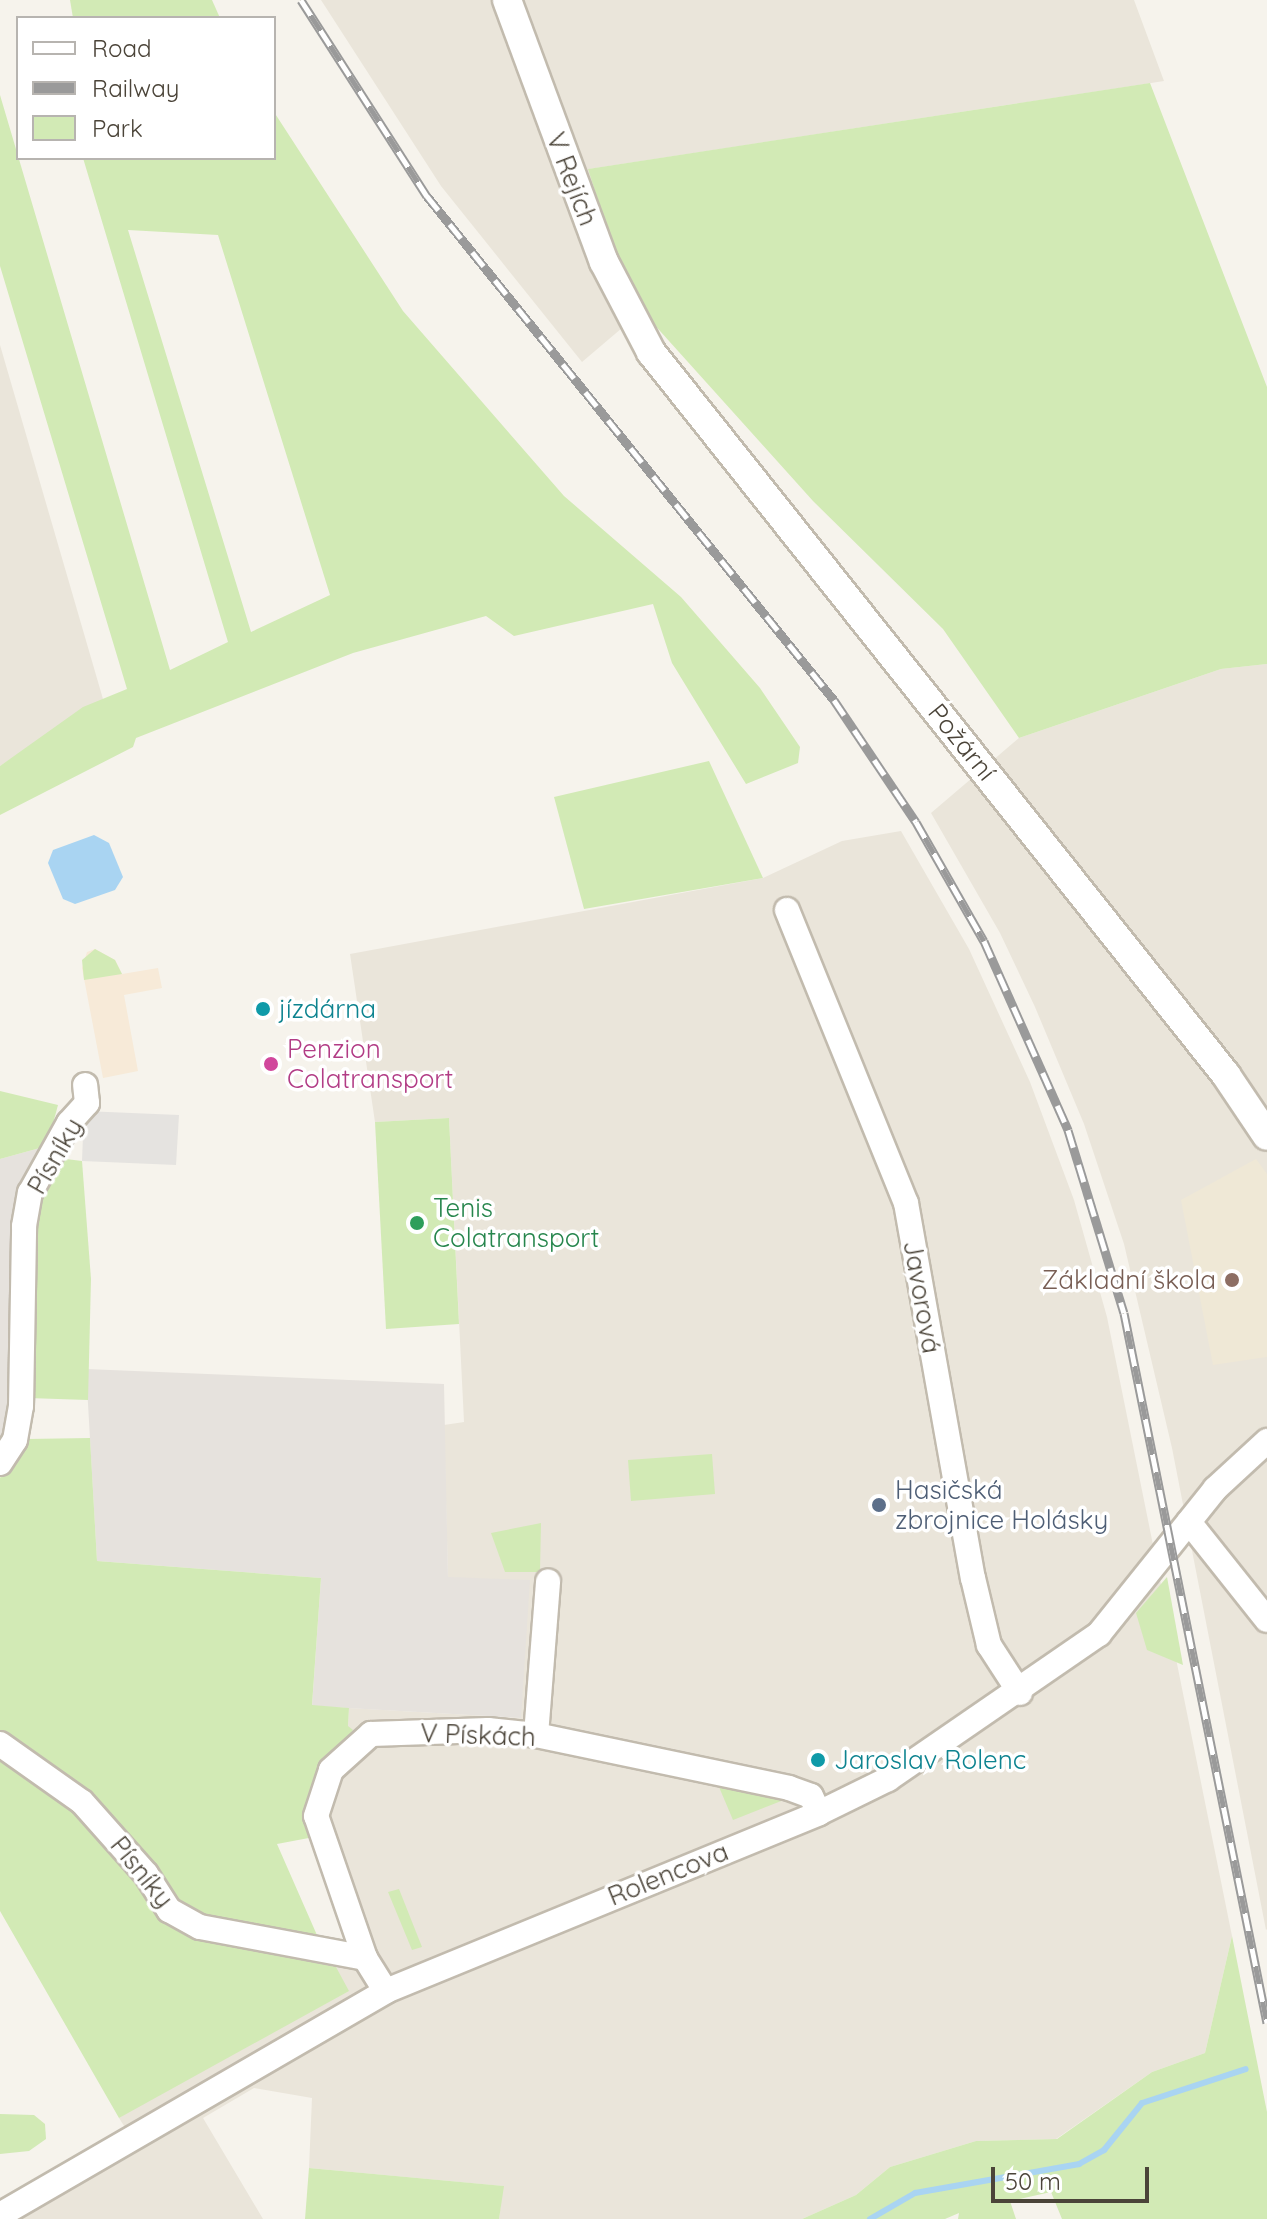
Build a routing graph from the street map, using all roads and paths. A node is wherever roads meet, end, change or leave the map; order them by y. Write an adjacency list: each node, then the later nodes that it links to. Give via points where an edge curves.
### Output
1 (507, 0): 2 (street, V Rejích, via 604,262)
2 (651, 352): 5 (street, Požární, via 1197,1038)
3 (787, 910): 11 (street, Javorová, via 906,1203 973,1578 989,1645)
4 (85, 1085): 7 (street, Písníky, via 87,1103 69,1123 30,1193 24,1226 21,1406 15,1440)
5 (1267, 1136)
6 (1267, 1441): 8 (street, Rolencova, via 1215,1489)
7 (0, 1463)
8 (1189, 1522): 10 (street); 11 (street, Rolencova, via 1099,1634)
9 (548, 1581): 12 (street)
10 (1267, 1620)
11 (1020, 1693): 14 (street, Rolencova, via 888,1779)
12 (536, 1735): 14 (street, V Pískách, via 789,1788 811,1796); 15 (street, V Pískách, via 488,1730 371,1734 331,1770 316,1816)
13 (0, 1744): 15 (street, Písníky, via 82,1802 146,1874 169,1910 200,1927)
14 (819, 1813): 16 (street, Rolencova)
15 (365, 1958): 16 (street)
16 (386, 1991): 17 (street, Rolencova)
17 (0, 2215)

